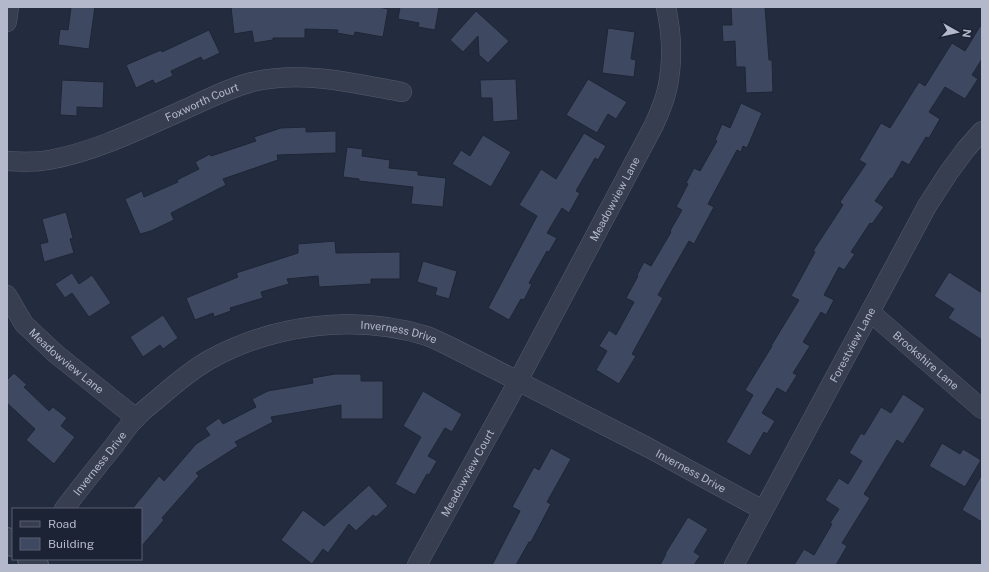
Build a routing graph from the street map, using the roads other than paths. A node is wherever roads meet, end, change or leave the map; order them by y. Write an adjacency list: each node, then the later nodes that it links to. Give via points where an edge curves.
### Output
1 (9, 7): 3 (street)
2 (666, 7): 9 (street, Meadowview Lane, via 672,52 662,108)
3 (7, 22)
4 (402, 92): 6 (street, Foxworth Court, via 319,77 268,79 213,96 99,147 48,160)
5 (982, 131): 8 (street, Forestview Lane, via 949,172 927,206)
6 (7, 161)
7 (7, 295): 11 (street, Meadowview Lane, via 24,324 56,354)
8 (870, 312): 10 (street, Brookshire Lane); 13 (street, Forestview Lane)
9 (518, 381): 11 (street, Inverness Drive, via 428,337 402,330 336,324 282,332 243,344 209,360 174,385); 13 (street, Inverness Drive); 14 (street, Meadowview Court)
10 (982, 409)
11 (136, 418): 12 (street, Inverness Drive)
12 (65, 508)
13 (763, 510): 15 (street, Forestview Lane)
14 (417, 565)
15 (734, 565)

